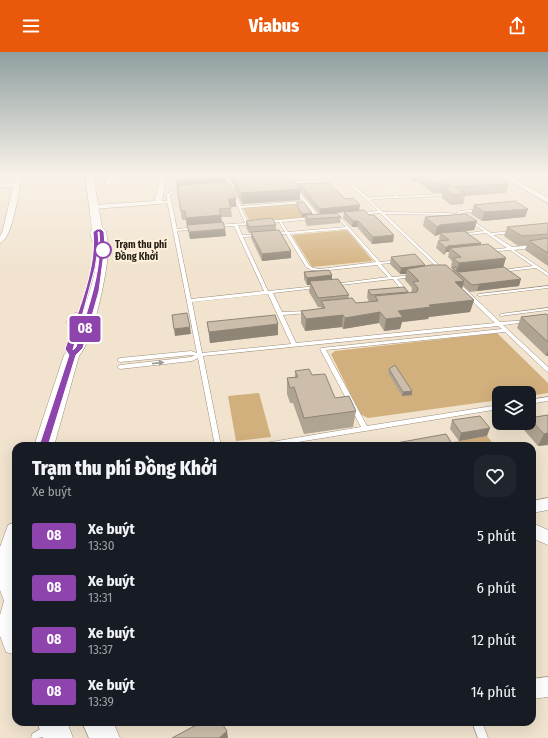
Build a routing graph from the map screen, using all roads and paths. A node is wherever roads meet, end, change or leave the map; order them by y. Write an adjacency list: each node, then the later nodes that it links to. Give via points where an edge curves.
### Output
1 (9, 207): 22 (street)
2 (94, 207): 23 (main road)
3 (170, 207): 24 (lane)
4 (240, 207): 17 (lane)
5 (310, 207): 15 (lane)
6 (375, 207): 8 (lane)
7 (486, 210): 11 (lane)
8 (381, 213): 10 (lane); 11 (lane); 36 (lane)
9 (345, 215): 13 (lane)
10 (352, 215)
11 (457, 215): 27 (lane)
12 (332, 216): 13 (lane)
13 (338, 216): 21 (lane)
14 (325, 217): 15 (lane)
15 (318, 218): 16 (lane)
16 (280, 221): 17 (lane); 26 (lane)
17 (247, 224): 18 (lane)
18 (236, 225): 19 (lane); 31 (lane)
19 (213, 227)
20 (198, 228): 24 (lane)
21 (348, 228): 26 (lane); 39 (lane)
22 (3, 230): 32 (street)
23 (97, 230): 62 (main road, via 95,256 68,350); 62 (main road, via 102,232 103,245 99,277 79,348)
24 (175, 230): 53 (lane)
25 (521, 231): 27 (lane)
26 (287, 232): 29 (lane); 39 (lane, via 310,269)
27 (489, 233): 30 (lane); 34 (lane)
28 (264, 234): 31 (lane)
29 (272, 234)
30 (459, 235)
31 (241, 236): 50 (lane)
32 (0, 241)
33 (548, 245): 34 (lane)
34 (511, 249): 35 (lane); 40 (lane)
35 (482, 252)
36 (428, 257): 37 (lane); 42 (lane, via 444,272)
37 (421, 258)
38 (407, 260): 39 (lane)
39 (378, 263): 45 (lane)
40 (537, 267): 41 (lane); 43 (lane)
41 (498, 271)
42 (437, 273)
43 (548, 275)
44 (415, 276): 45 (lane)
45 (392, 278): 47 (lane); 51 (lane)
46 (456, 283): 59 (lane)
47 (330, 285)
48 (323, 286): 50 (lane)
49 (548, 287): 52 (lane)
50 (268, 292): 53 (lane); 56 (lane)
51 (408, 295)
52 (480, 295)
53 (189, 301): 63 (lane)
54 (548, 309): 57 (lane)
55 (311, 311): 56 (lane)
56 (280, 314): 61 (lane)
57 (501, 315)
58 (534, 320): 59 (lane)
59 (500, 324): 60 (lane); 61 (lane)
60 (506, 330): 66 (lane); 70 (lane, via 323,349)
61 (294, 345): 63 (lane)
62 (72, 355): 71 (main road)
63 (200, 355): 64 (lane, via 191,352); 65 (lane, one-way to 63, via 192,359); 72 (lane)
64 (120, 360)
65 (120, 367)
66 (548, 370)
67 (548, 399): 68 (lane)
68 (536, 401)
69 (492, 408): 70 (lane)
70 (365, 429): 73 (lane)
71 (45, 442)
72 (217, 442)
73 (284, 442)
74 (548, 504): 75 (street)
75 (536, 506)
76 (536, 532): 77 (street)
77 (548, 538)
78 (12, 544): 79 (main road)
79 (4, 574): 80 (main road)
80 (12, 592)
81 (548, 687): 82 (street)
82 (536, 688)
83 (99, 726): 85 (main road)
84 (478, 726): 86 (lane)
85 (105, 738)
86 (483, 738)

